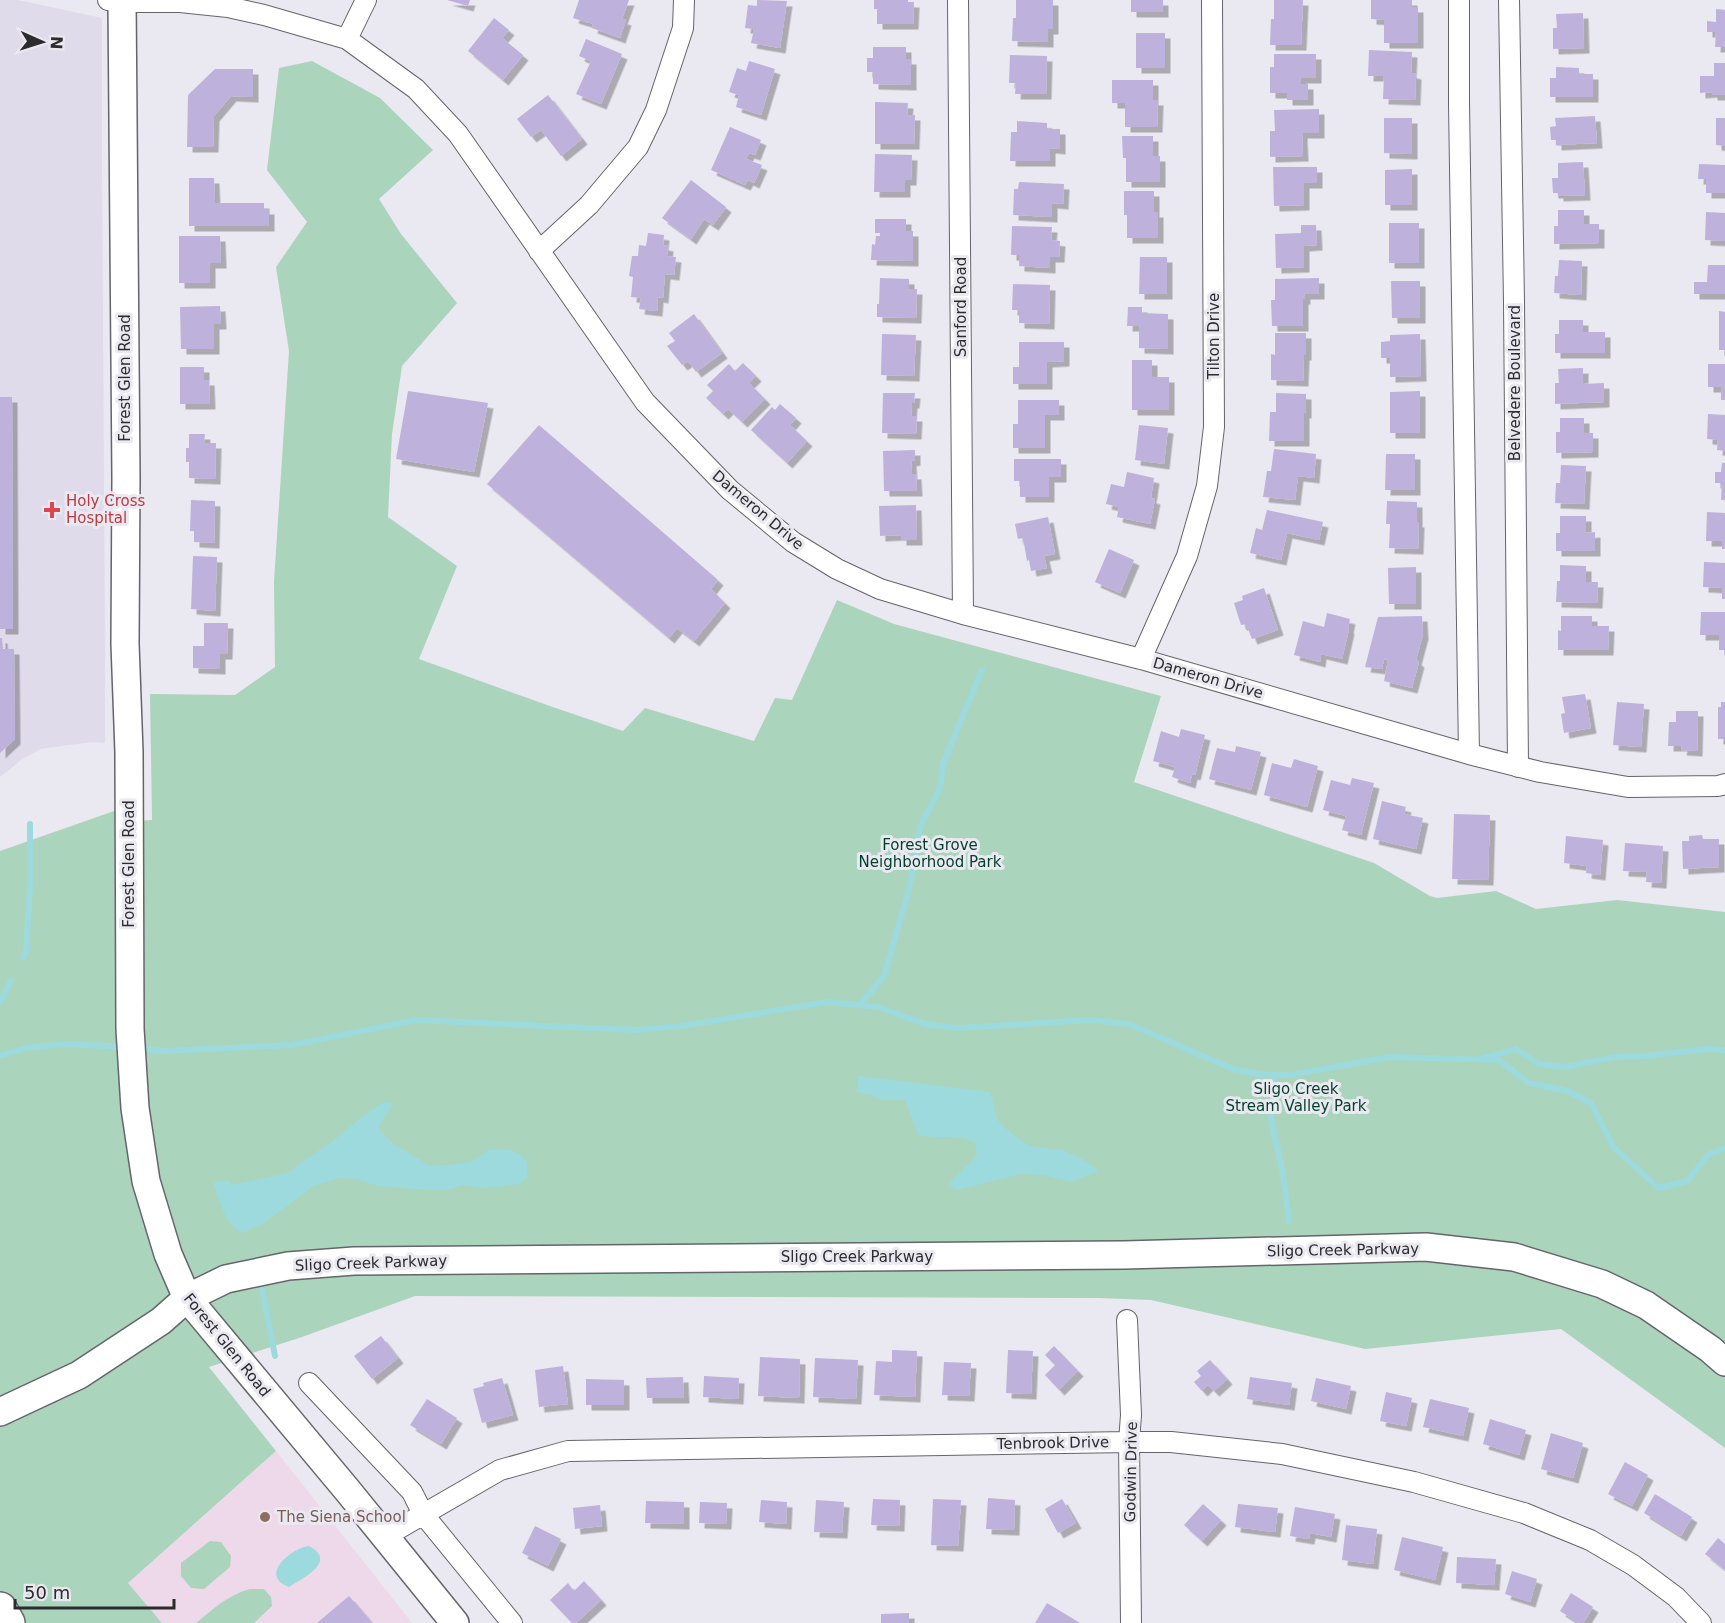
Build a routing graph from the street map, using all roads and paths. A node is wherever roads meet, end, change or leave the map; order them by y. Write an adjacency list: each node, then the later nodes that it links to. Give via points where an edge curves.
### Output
1 (366, 0): 8 (street)
2 (684, 0): 9 (street, via 683,28 656,110 638,147 589,205)
3 (958, 0): 10 (street, Sanford Road)
4 (1212, 0): 11 (street, Tilton Drive, via 1214,427 1207,486 1187,556)
5 (1459, 0): 12 (street)
6 (1509, 0): 13 (street, Belvedere Boulevard)
7 (117, 1): 8 (street, Dameron Drive, via 228,7); 15 (street, Forest Glen Road, via 131,1058 146,1181 168,1254)
8 (347, 39): 9 (street, Dameron Drive, via 416,89 458,134)
9 (539, 251): 10 (street, Dameron Drive, via 645,402 730,490 794,542 837,569 880,589)
10 (963, 614): 11 (street, Dameron Drive)
11 (1142, 659): 12 (street, Dameron Drive)
12 (1469, 754): 13 (street, Dameron Drive)
13 (1518, 767): 14 (street, Dameron Drive, via 1628,787)
14 (1725, 784)
15 (187, 1298): 17 (street, Sligo Creek Parkway, via 226,1279 288,1266 354,1261 1077,1255 1426,1247 1514,1257 1602,1284 1646,1305); 19 (street, Sligo Creek Parkway, via 161,1321 79,1375); 22 (street, Forest Glen Road)
16 (1127, 1320): 20 (street, Godwin Drive)
17 (1725, 1362)
18 (309, 1383): 21 (street, via 412,1492)
19 (0, 1412)
20 (1129, 1442): 21 (street, Tenbrook Drive, via 568,1451 500,1470); 27 (street, Godwin Drive); 28 (street, Tenbrook Drive, via 1171,1442 1282,1455 1414,1482 1524,1513 1590,1540 1633,1565 1676,1597)
21 (423, 1514): 22 (street, Tenbrook Drive); 26 (street)
22 (384, 1537): 25 (street, Forest Glen Road)
23 (0, 1608): 24 (highway)
24 (8, 1623)
25 (455, 1623)
26 (512, 1623)
27 (1131, 1623)
28 (1701, 1623)

